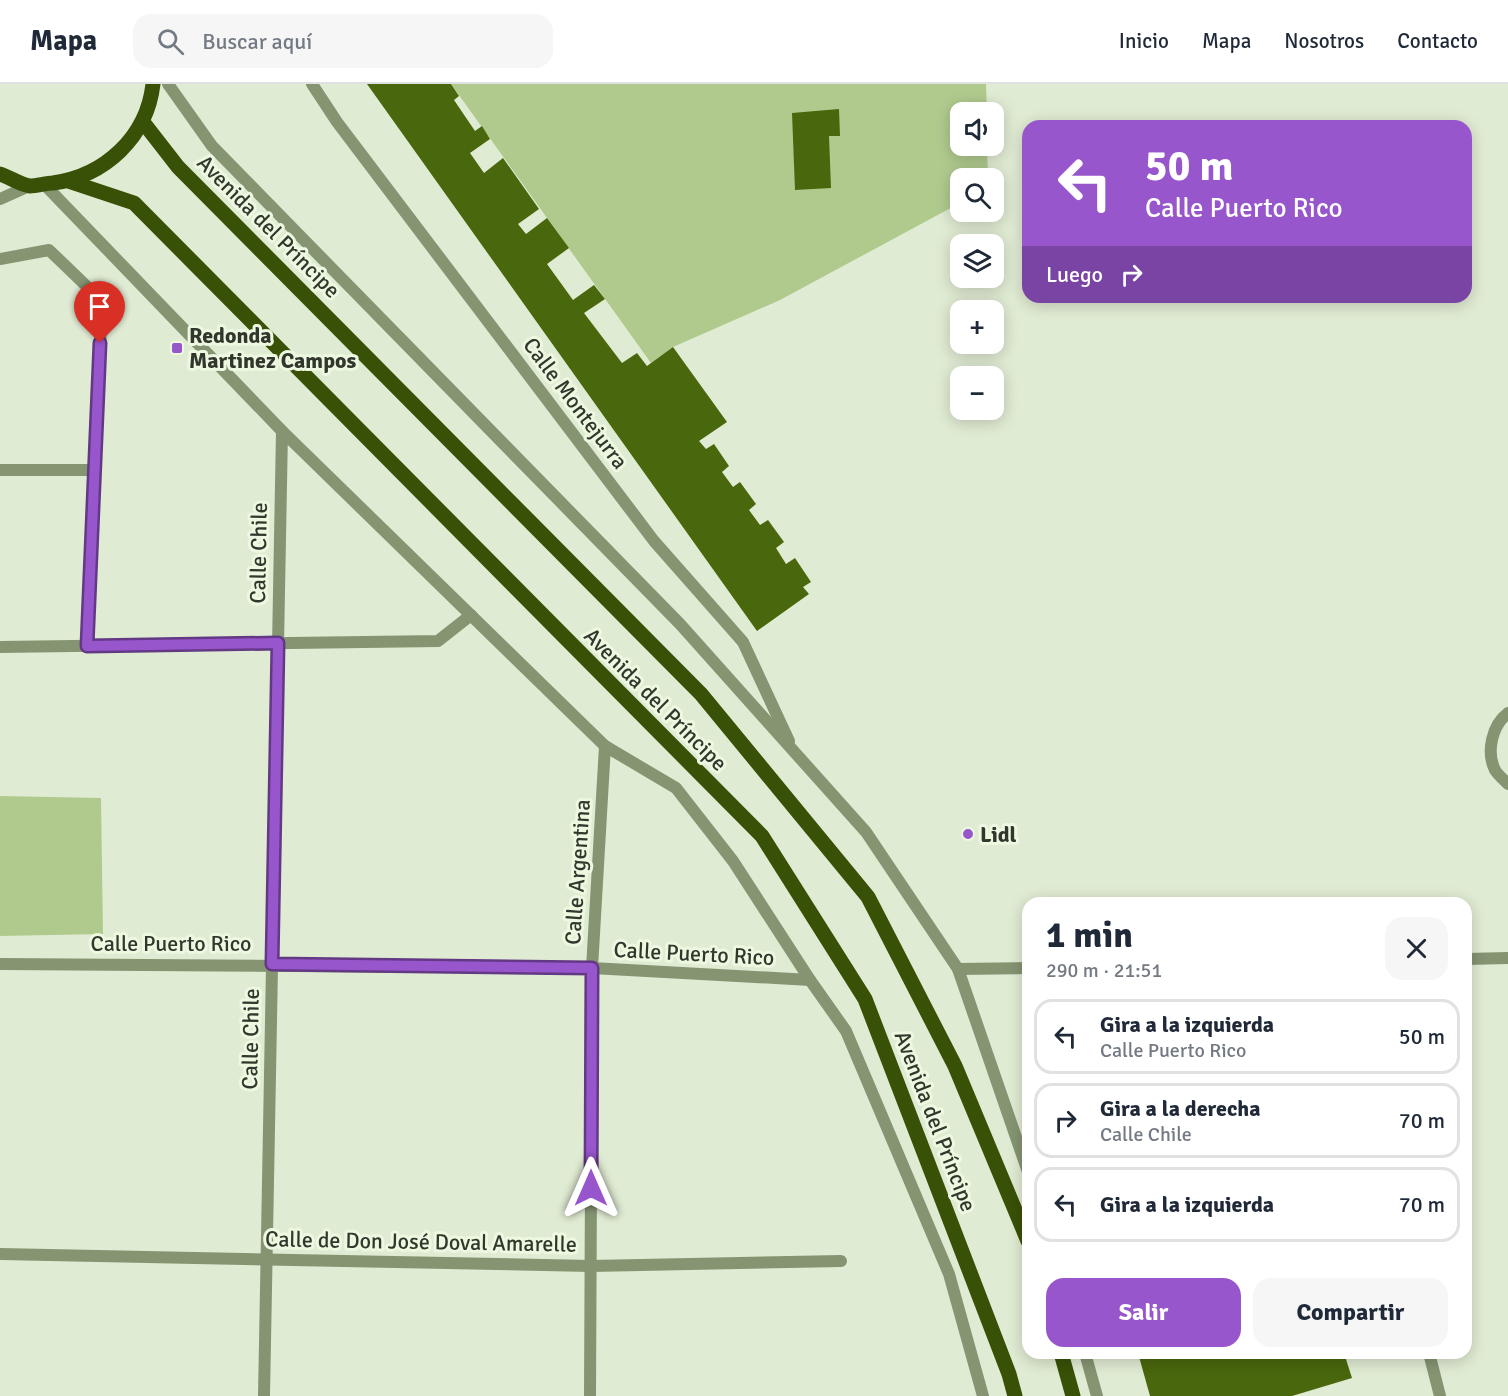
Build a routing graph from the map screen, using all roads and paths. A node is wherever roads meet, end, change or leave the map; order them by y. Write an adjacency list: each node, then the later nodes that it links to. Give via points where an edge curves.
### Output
1 (153, 84): 4 (main road)
2 (168, 84): 19 (street, Avenida del Príncipe, via 212,146 680,624)
3 (312, 84): 19 (street, Calle Montejurra, via 654,541 743,642)
4 (143, 122): 6 (main road, via 120,153 91,173); 30 (main road, Avenida del Príncipe, via 178,167 701,694 868,897 955,1066)
5 (0, 174): 7 (main road)
6 (68, 181): 7 (main road); 41 (main road, Avenida del Príncipe, via 134,203 762,836 865,999)
7 (37, 185): 8 (street); 10 (street, Avenida del Príncipe)
8 (0, 199)
9 (0, 259): 12 (street, via 49,250 102,301)
10 (282, 431): 13 (street, Avenida del Príncipe); 14 (street, Calle Chile)
11 (0, 470): 12 (street)
12 (95, 470): 15 (street)
13 (471, 615): 14 (street, via 438,641); 18 (street, Avenida del Príncipe)
14 (278, 643): 15 (street); 24 (street, Calle Chile)
15 (87, 646): 16 (street)
16 (0, 647)
17 (1508, 713): 20 (street, via 1493,733 1491,754 1495,770)
18 (605, 746): 25 (street, Calle Argentina); 28 (street, Avenida del Príncipe, via 676,788 734,861)
19 (794, 753): 27 (street, Avenida del Príncipe, via 866,832)
20 (1508, 784)
21 (1508, 958): 22 (street)
22 (1472, 959)
23 (0, 964): 24 (street, Calle Puerto Rico)
24 (272, 964): 25 (street, Calle Puerto Rico); 32 (street, Calle Chile)
25 (592, 968): 28 (street, Calle Puerto Rico); 34 (street, Calle Argentina)
26 (1022, 968): 27 (street)
27 (958, 969): 29 (street, Avenida del Príncipe)
28 (810, 980): 40 (street, Avenida del Príncipe, via 846,1031 949,1274)
29 (1022, 1155)
30 (1022, 1227)
31 (0, 1254): 32 (street, Calle de Don José Doval Amarelle)
32 (268, 1259): 34 (street, Calle de Don José Doval Amarelle); 38 (street, Calle Chile)
33 (841, 1261): 34 (street, Calle de Don José Doval Amarelle)
34 (591, 1266): 39 (street, Calle Argentina)
35 (1063, 1359): 42 (main road)
36 (1086, 1359): 43 (street)
37 (1431, 1359): 44 (street)
38 (264, 1396)
39 (590, 1396)
40 (983, 1396)
41 (1015, 1396)
42 (1073, 1396)
43 (1097, 1396)
44 (1440, 1396)

